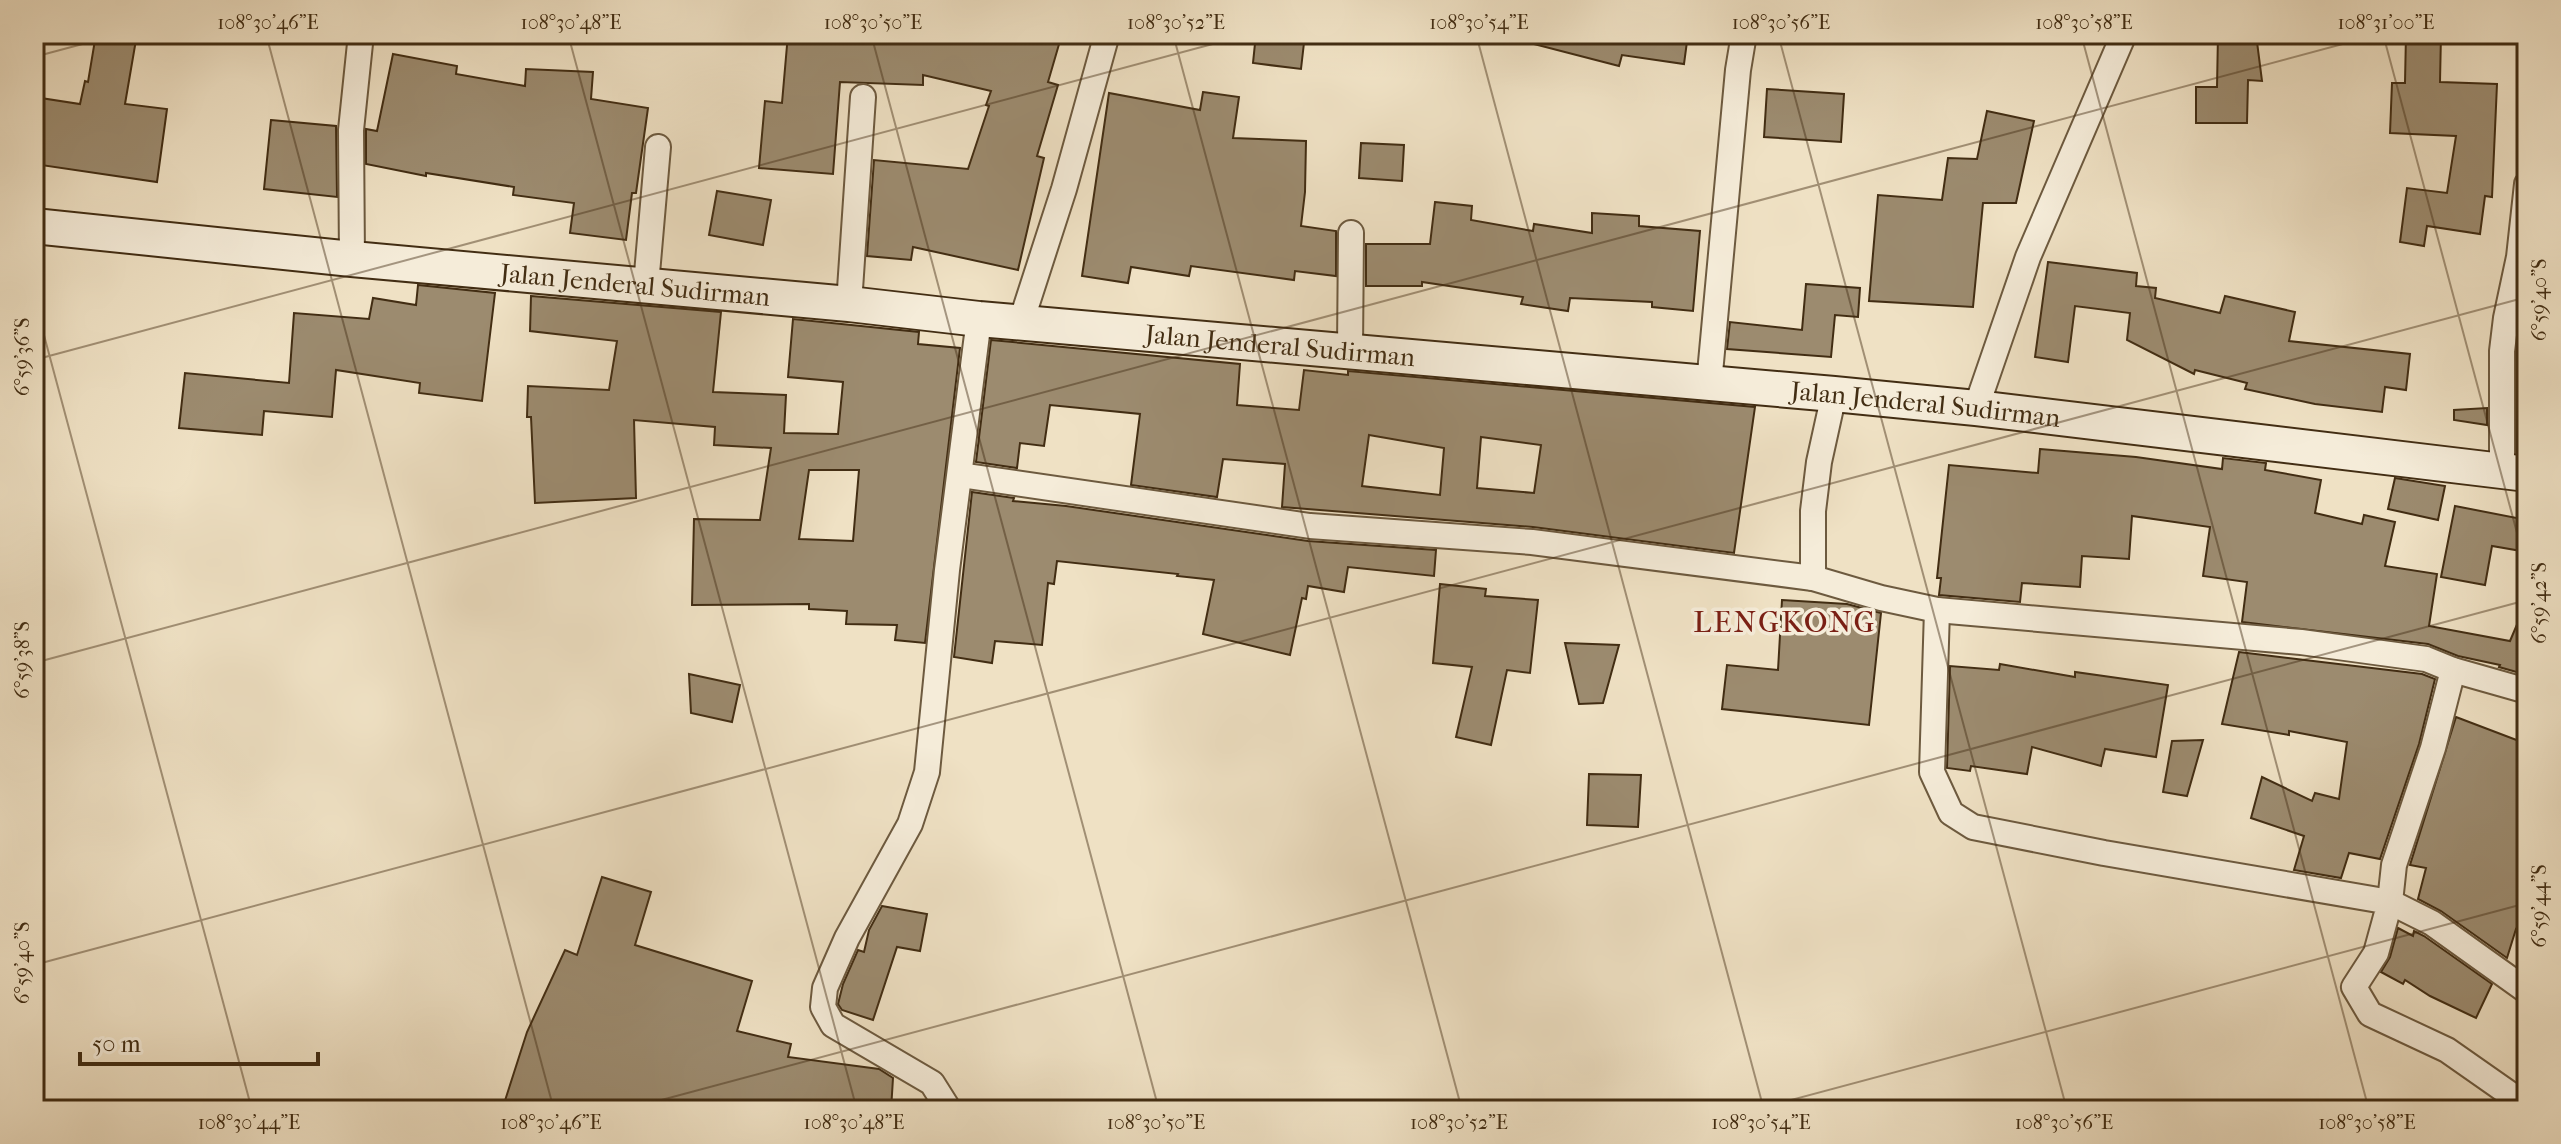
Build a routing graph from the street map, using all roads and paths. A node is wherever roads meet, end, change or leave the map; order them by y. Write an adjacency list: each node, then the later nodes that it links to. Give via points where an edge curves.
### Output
1 (361, 34): 10 (street, via 351,130)
2 (1107, 34): 14 (street)
3 (1744, 34): 16 (street)
4 (2124, 34): 18 (street, via 2028,257)
5 (863, 97): 12 (street)
6 (658, 147): 11 (street)
7 (2527, 184): 19 (street, via 2502,351)
8 (34, 226): 10 (main road, Jalan Jenderal Sudirman)
9 (1351, 233): 15 (street)
10 (352, 259): 11 (main road, Jalan Jenderal Sudirman)
11 (646, 285): 12 (main road, Jalan Jenderal Sudirman)
12 (849, 304): 13 (main road, Jalan Jenderal Sudirman)
13 (979, 319): 14 (main road, Jalan Jenderal Sudirman); 20 (street)
14 (1021, 322): 15 (main road, Jalan Jenderal Sudirman)
15 (1350, 350): 16 (main road, Jalan Jenderal Sudirman)
16 (1709, 384): 17 (main road, Jalan Jenderal Sudirman)
17 (1834, 394): 18 (main road, Jalan Jenderal Sudirman); 21 (street, via 1813,511)
18 (1976, 408): 19 (main road, Jalan Jenderal Sudirman)
19 (2514, 473)
20 (960, 475): 21 (street, via 1310,526 1532,542); 28 (street, via 927,772 910,824 847,938 825,988 823,1007 833,1025 932,1083)
21 (1813, 578): 22 (street)
22 (1937, 610): 23 (street, via 2301,642 2426,659); 25 (street, via 1932,772 1951,813 1973,827)
23 (2453, 670): 24 (street); 25 (street, via 2394,865)
24 (2527, 691)
25 (2390, 902): 26 (street, via 2432,923); 27 (street, via 2376,953 2354,987 2370,1014 2447,1050)
26 (2527, 991)
27 (2527, 1106)
28 (949, 1110)

